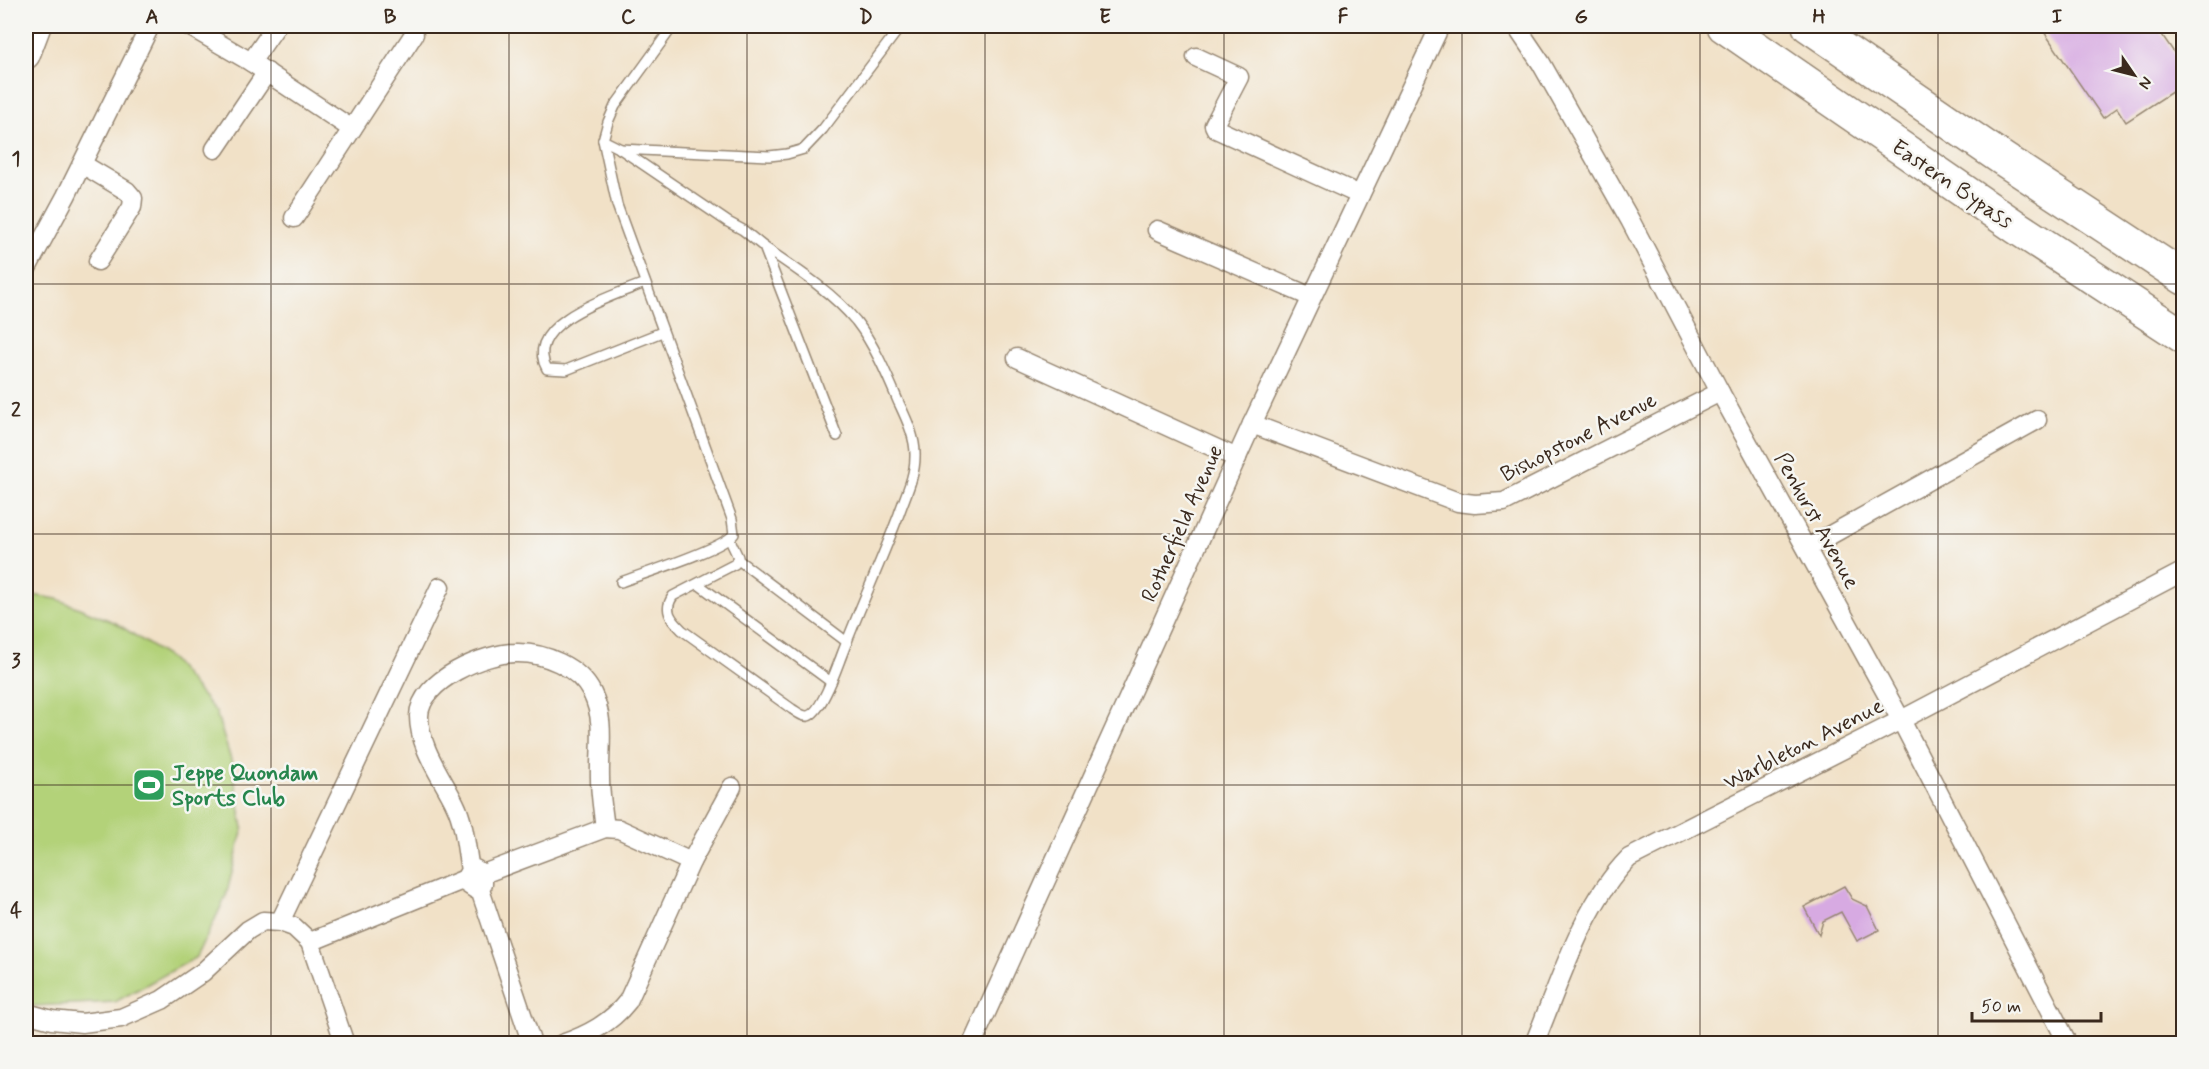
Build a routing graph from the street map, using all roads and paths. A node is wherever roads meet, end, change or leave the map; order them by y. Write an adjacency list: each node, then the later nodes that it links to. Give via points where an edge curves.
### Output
1 (37, 26): 12 (main road)
2 (150, 26): 20 (street)
3 (189, 26): 14 (street)
4 (276, 26): 14 (street)
5 (673, 26): 17 (lane, via 615,106)
6 (902, 26): 18 (lane, via 804,149 769,156)
7 (1440, 26): 21 (street, Rotherfield Avenue)
8 (1516, 26): 33 (street, Penhurst Avenue, via 1630,220)
9 (1724, 26): 31 (highway, Eastern Bypass)
10 (1809, 26): 27 (highway)
11 (414, 34): 16 (street)
12 (26, 55)
13 (1196, 57): 21 (street, via 1239,77 1214,128)
14 (251, 62): 15 (street)
15 (267, 72): 16 (street); 19 (street)
16 (352, 129): 22 (street)
17 (603, 140): 18 (lane); 28 (lane, via 617,205)
18 (619, 148): 24 (lane)
19 (215, 149)
20 (82, 164): 25 (street, via 133,198 132,207); 26 (street)
21 (1360, 195): 29 (street, Rotherfield Avenue)
22 (294, 218)
23 (1157, 230): 29 (street)
24 (764, 247): 36 (lane); 45 (lane, via 802,273 856,322 892,388 912,437 915,457 911,481)
25 (98, 261)
26 (26, 270)
27 (2184, 278)
28 (645, 284): 30 (lane); 30 (lane, via 575,313 547,337 541,360 547,369 566,370)
29 (1311, 297): 35 (street, Rotherfield Avenue)
30 (662, 332): 38 (lane, via 732,519 734,534)
31 (2184, 337)
32 (1017, 358): 37 (street)
33 (1720, 392): 35 (street, Bishopstone Avenue, via 1504,502 1487,504 1458,502); 39 (street, Penhurst Avenue)
34 (2037, 420): 39 (street)
35 (1252, 424): 37 (street, Rotherfield Avenue)
36 (837, 436)
37 (1237, 458): 58 (street, Rotherfield Avenue)
38 (730, 540): 40 (lane); 42 (lane)
39 (1807, 548): 47 (street, Penhurst Avenue)
40 (737, 559): 43 (lane, via 735,564); 45 (lane)
41 (2184, 571): 47 (street, Warbleton Avenue)
42 (621, 582)
43 (698, 584): 46 (lane); 46 (lane, via 668,602 671,619 682,630 802,716 815,712)
44 (440, 587): 52 (street)
45 (847, 642): 46 (lane)
46 (831, 682)
47 (1902, 720): 59 (street, Warbleton Avenue, via 1629,858 1602,890 1587,917); 60 (street, Penhurst Avenue)
48 (732, 787): 50 (street)
49 (605, 828): 50 (street, via 619,829); 51 (street); 51 (street, via 599,779 602,731 592,693 580,677 538,654 492,656 457,671 433,687 419,716 426,746 456,805)
50 (691, 862): 57 (street, via 619,1013 584,1037)
51 (475, 878): 53 (street); 56 (street)
52 (280, 922): 53 (street, via 294,927); 54 (street, via 263,921 248,930 202,972 162,1000 121,1018 82,1023)
53 (310, 942): 55 (street)
54 (26, 1013)
55 (345, 1044)
56 (532, 1044)
57 (562, 1044)
58 (972, 1044)
59 (1534, 1044)
60 (2068, 1044)

